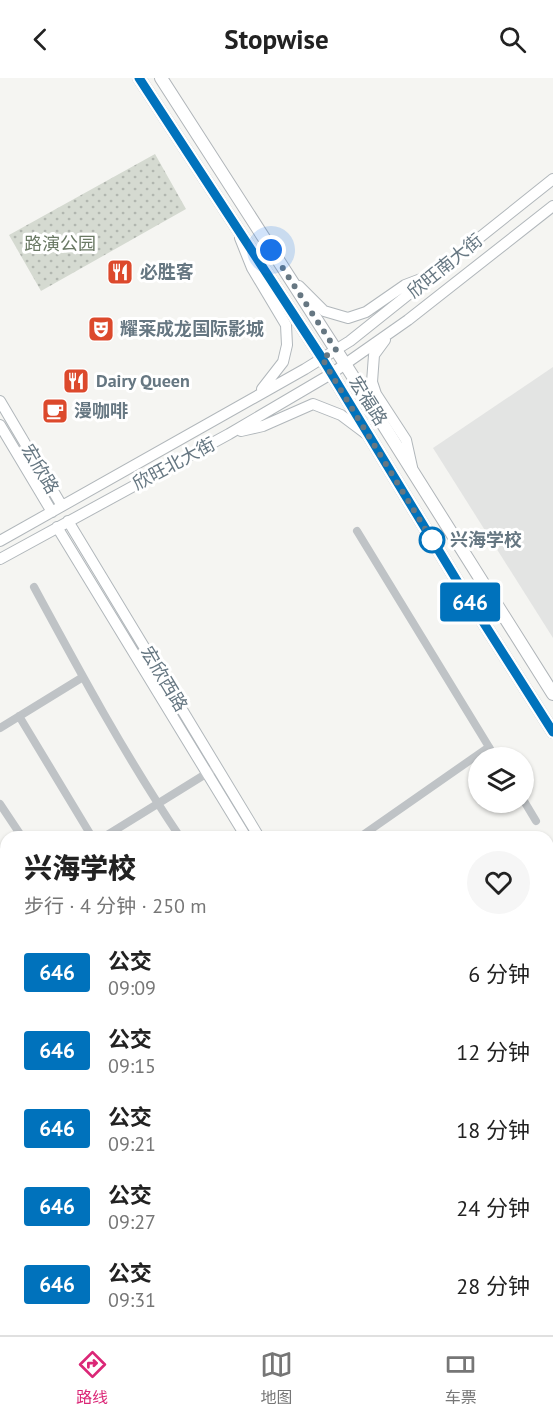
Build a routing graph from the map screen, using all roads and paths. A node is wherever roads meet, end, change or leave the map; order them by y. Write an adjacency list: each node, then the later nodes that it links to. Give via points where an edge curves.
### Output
1 (139, 78): 5 (main road, 宏福路)
2 (161, 78): 6 (main road, 宏福路)
3 (553, 179): 7 (main road, 欣旺南大街)
4 (553, 206): 8 (main road, 欣旺南大街)
5 (232, 221): 10 (main road, 宏福路); 13 (main road, via 252,268 286,325 283,362)
6 (284, 269): 7 (main road, via 324,311 348,318 366,312 405,285); 9 (main road, 宏福路)
7 (437, 272): 9 (main road, 欣旺南大街)
8 (408, 320): 11 (main road, 欣旺南大街); 18 (main road, via 374,355 372,382 406,440)
9 (336, 350): 10 (main road, 欣旺北大街); 11 (main road, 宏福路)
10 (322, 358): 12 (main road, 宏福路); 13 (main road, 欣旺北大街)
11 (345, 364): 12 (main road, 欣旺北大街); 18 (main road, 宏福路)
12 (331, 374): 16 (main road, 欣旺北大街); 17 (main road, 宏福路)
13 (254, 397): 19 (main road, 欣旺北大街)
14 (0, 401): 19 (main road, 宏欣路)
15 (0, 425): 20 (main road, 宏欣路)
16 (229, 434): 17 (main road, via 263,426 313,404 341,415); 21 (main road, 欣旺北大街)
17 (369, 436): 31 (main road, 宏福路)
18 (413, 473): 28 (main road, 宏福路)
19 (62, 506): 20 (main road, 欣旺北大街)
20 (52, 512): 24 (main road, 欣旺北大街)
21 (68, 521): 22 (main road, 欣旺北大街); 34 (main road, 宏欣西路)
22 (57, 527): 25 (main road, 欣旺北大街); 34 (main road, 宏欣西路)
23 (357, 531): 32 (street)
24 (0, 541)
25 (0, 559)
26 (34, 587): 27 (street)
27 (83, 677): 29 (street); 36 (street)
28 (553, 694)
29 (19, 716): 30 (street); 40 (street)
30 (0, 728)
31 (551, 730)
32 (489, 747)
33 (468, 762): 45 (street)
34 (212, 770): 36 (street); 43 (main road, 宏欣西路); 44 (main road, 宏欣西路)
35 (0, 804): 39 (street)
36 (158, 804): 41 (street); 42 (street)
37 (531, 813): 38 (street)
38 (536, 821)
39 (18, 831)
40 (89, 831)
41 (114, 831)
42 (176, 831)
43 (243, 831)
44 (255, 831)
45 (369, 831)

